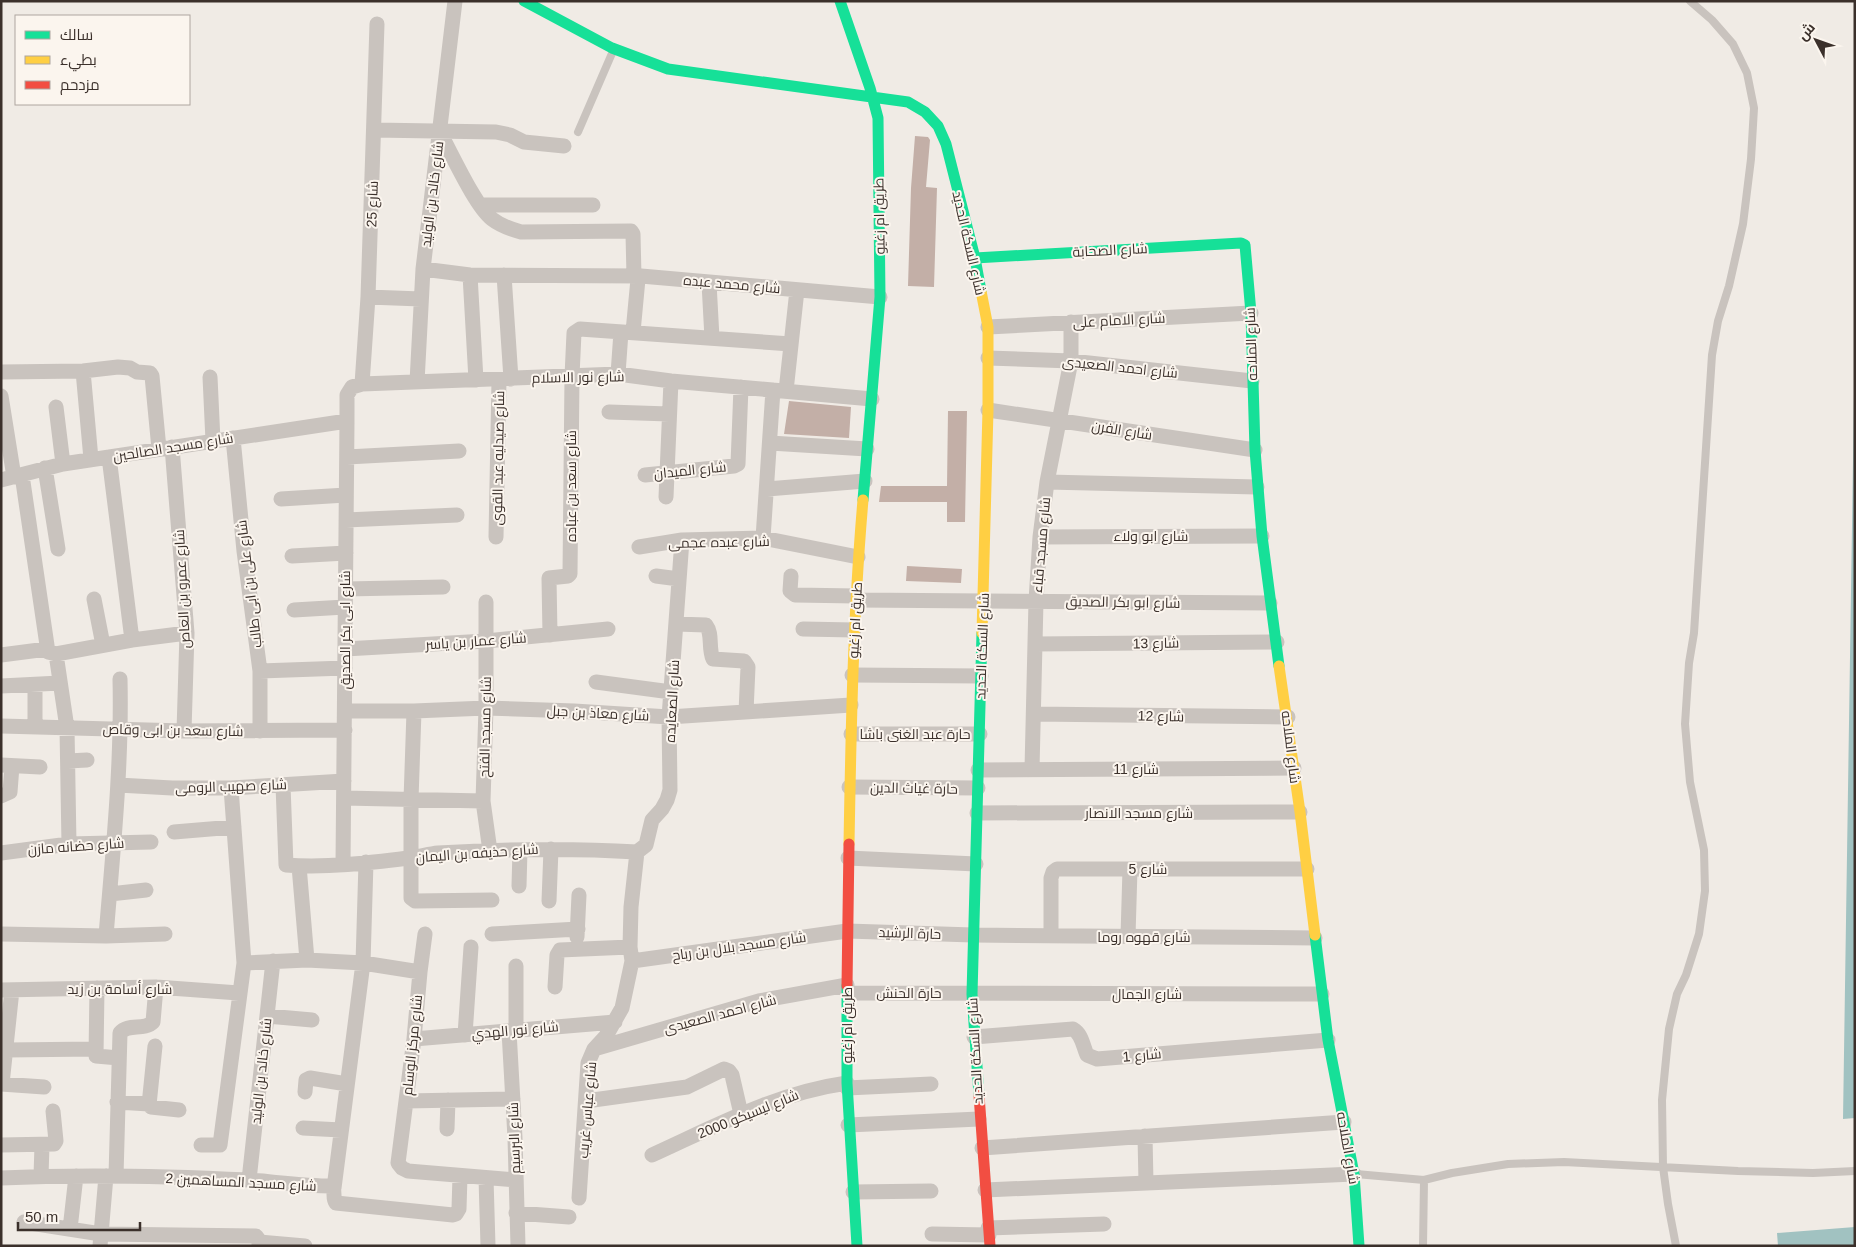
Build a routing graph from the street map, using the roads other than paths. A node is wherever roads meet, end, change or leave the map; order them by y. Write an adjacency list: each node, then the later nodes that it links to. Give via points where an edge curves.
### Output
1 (524, 1): 6 (street, شارع السكة الحديد)
2 (840, 1): 7 (street, طريق ام زغيو)
3 (1690, 1): 253 (lane, via 1723,31 1740,57 1752,90 1754,125 1742,224 1712,355 1685,724 1690,782 1704,850 1705,891 1699,934 1677,994 1669,1029 1662,1100)
4 (454, 3): 9 (street, شارع خالد بن الوليد)
5 (377, 24): 8 (street, شارع 25)
6 (614, 49): 7 (street, شارع السكة الحديد, via 650,64 678,70); 10 (lane)
7 (873, 96): 15 (street, شارع السكة الحديد, via 908,102 925,112 938,126 946,144); 23 (street, طريق ام زغيو, via 878,118)
8 (374, 130): 9 (street); 22 (street, شارع 25)
9 (439, 131): 11 (street, via 496,132 524,142); 13 (street); 16 (street, شارع خالد بن الوليد)
10 (578, 132)
11 (564, 146)
12 (593, 205): 13 (street)
13 (480, 206): 19 (street, via 498,223 521,232 631,231)
14 (1245, 245): 15 (street, شارع الصحابة); 25 (street, شارع الملاحه)
15 (975, 258): 27 (street, شارع السكة الحديد)
16 (423, 269): 17 (street, شارع محمد عبده); 24 (street, شارع خالد بن الوليد)
17 (470, 275): 18 (street, شارع محمد عبده); 39 (street)
18 (504, 275): 19 (street, شارع محمد عبده); 38 (street, شارع صيدليه عبد القوى)
19 (637, 276): 20 (street, شارع محمد عبده); 28 (street)
20 (709, 282): 21 (street, شارع محمد عبده); 29 (street)
21 (797, 290): 23 (street, شارع محمد عبده); 30 (street)
22 (368, 297): 24 (street); 43 (street, شارع 25)
23 (880, 297): 47 (street, طريق ام زغيو)
24 (421, 299): 42 (street, شارع خالد بن الوليد)
25 (1251, 312): 26 (street, شارع الامام على); 41 (street, شارع الملاحه)
26 (1071, 322): 27 (street, شارع الامام على); 32 (street, شارع مسجد قباء)
27 (988, 327): 31 (street, شارع السكة الحديد)
28 (627, 332): 29 (street); 35 (street); 36 (street, via 577,331 573,336)
29 (712, 338): 30 (street)
30 (791, 344): 45 (street)
31 (988, 358): 32 (street, شارع احمد الصعيدى); 49 (street, شارع السكة الحديد)
32 (1071, 361): 41 (street, شارع احمد الصعيدى); 52 (street, شارع مسجد قباء)
33 (84, 371): 34 (street); 57 (street, شارع عمرو بن العاص, via 124,367 150,373); 63 (street)
34 (1, 372)
35 (618, 374): 36 (street, شارع نور الاسلام); 40 (street, شارع نور الاسلام)
36 (572, 376): 38 (street, شارع نور الاسلام); 106 (street, شارع سعد بن عباده, via 570,574 550,577)
37 (210, 377): 55 (street)
38 (505, 379): 39 (street, شارع نور الاسلام); 79 (street, شارع صيدليه عبد القوى)
39 (476, 380): 42 (street, شارع نور الاسلام)
40 (671, 381): 44 (street, شارع نور الاسلام); 51 (street)
41 (1252, 381): 59 (street, شارع الملاحه)
42 (417, 382): 43 (street, شارع نور الاسلام)
43 (362, 384): 53 (street, شارع ابى بكر الصديق, via 352,387 347,395)
44 (741, 387): 45 (street, شارع نور الاسلام); 66 (street, شارع الميدان, via 739,462 734,466)
45 (780, 391): 47 (street, شارع نور الاسلام); 56 (street)
46 (1, 396): 68 (street)
47 (872, 399): 58 (street, طريق ام زغيو)
48 (56, 407): 64 (street)
49 (988, 410): 52 (street, شارع الفرن); 95 (street, شارع السكة الحديد)
50 (608, 412): 51 (street)
51 (669, 414): 66 (street)
52 (1059, 420): 59 (street, شارع الفرن); 70 (street, شارع مسجد قباء)
53 (347, 421): 54 (street, شارع مسجد الصالحين); 62 (street, شارع ابى بكر الصديق)
54 (233, 438): 55 (street, شارع مسجد الصالحين); 116 (street, شارع على بن ابى طالب)
55 (213, 441): 57 (street, شارع مسجد الصالحين)
56 (770, 443): 58 (street); 72 (street)
57 (165, 448): 61 (street, شارع مسجد الصالحين); 105 (street, شارع عمرو بن العاص)
58 (867, 449): 69 (street, طريق ام زغيو)
59 (1255, 450): 71 (street, شارع الملاحه)
60 (459, 451): 62 (street)
61 (109, 457): 63 (street, شارع مسجد الصالحين); 107 (street)
62 (347, 457): 73 (street, شارع ابى بكر الصديق)
63 (91, 460): 64 (street, شارع مسجد الصالحين)
64 (63, 464): 65 (street, شارع مسجد الصالحين)
65 (45, 468): 68 (street, شارع مسجد الصالحين); 84 (street)
66 (667, 472): 67 (street, شارع الميدان); 74 (street)
67 (645, 475)
68 (12, 477): 113 (street)
69 (865, 481): 72 (street); 87 (street, طريق ام زغيو)
70 (1046, 482): 71 (street); 80 (street, شارع مسجد قباء)
71 (1257, 487): 78 (street, شارع الملاحه)
72 (767, 489): 81 (street)
73 (346, 496): 75 (street); 77 (street, شارع ابى بكر الصديق)
74 (666, 497)
75 (281, 499)
76 (457, 515): 77 (street)
77 (346, 520): 85 (street, شارع ابى بكر الصديق)
78 (1262, 536): 80 (street, شارع ابو ولاء); 98 (street, شارع الملاحه)
79 (496, 537)
80 (1040, 537): 96 (street, شارع مسجد قباء)
81 (763, 538): 82 (street, شارع عبده عجمى); 87 (street, شارع عبده عجمى)
82 (682, 540): 83 (street, شارع عبده عجمى); 90 (street, شارع الصعايده)
83 (639, 548)
84 (58, 549)
85 (346, 553): 86 (street); 92 (street, شارع ابى بكر الصديق)
86 (292, 556)
87 (858, 558): 93 (street, طريق ام زغيو)
88 (656, 576): 90 (street)
89 (791, 576): 93 (street, شارع ابو بكر الصديق, via 790,591 795,595)
90 (679, 579): 101 (street, شارع الصعايده)
91 (443, 587): 92 (street)
92 (346, 588): 99 (street, شارع ابى بكر الصديق)
93 (856, 598): 95 (street, شارع ابو بكر الصديق); 104 (street, طريق ام زغيو)
94 (94, 599): 111 (street)
95 (984, 600): 96 (street, شارع ابو بكر الصديق); 118 (street, شارع السكة الحديد)
96 (1036, 601): 98 (street, شارع ابو بكر الصديق); 110 (street, شارع مسجد قباء)
97 (486, 602): 108 (street, شارع مسجد الفتح)
98 (1270, 603): 109 (street, شارع الملاحه)
99 (345, 607): 100 (street); 112 (street, شارع ابى بكر الصديق)
100 (294, 610)
101 (676, 624): 124 (street, شارع الصعايده); 129 (street, via 706,625 713,659 744,661 747,664)
102 (608, 629): 106 (street, شارع عمار بن ياسر)
103 (803, 630): 104 (street)
104 (854, 630): 117 (street, طريق ام زغيو)
105 (187, 633): 107 (street); 138 (street, شارع عمرو بن العاص)
106 (550, 635): 108 (street, شارع عمار بن ياسر)
107 (132, 640): 111 (street)
108 (486, 641): 112 (street, شارع عمار بن ياسر); 126 (street, شارع مسجد الفتح)
109 (1276, 642): 110 (street, شارع 13); 132 (street, شارع الملاحه)
110 (1035, 644): 130 (street, شارع مسجد قباء)
111 (103, 645): 113 (street)
112 (345, 649): 115 (street, شارع ابى بكر الصديق)
113 (51, 652): 114 (street); 121 (street)
114 (1, 655)
115 (345, 668): 116 (street); 127 (street, شارع ابى بكر الصديق)
116 (260, 671): 139 (street, شارع على بن ابى طالب)
117 (852, 675): 118 (street); 125 (street, طريق ام زغيو)
118 (981, 676): 141 (street, شارع السكة الحديد)
119 (120, 679): 136 (street)
120 (596, 682): 124 (street)
121 (60, 683): 122 (street); 135 (street)
122 (36, 684): 123 (street); 134 (street)
123 (1, 686)
124 (671, 692): 131 (street, شارع الصعايده)
125 (850, 706): 129 (street, شارع معاذ بن جبل); 140 (street, طريق ام زغيو)
126 (486, 708): 128 (street, شارع معاذ بن جبل); 131 (street, شارع معاذ بن جبل); 158 (street, شارع مسجد الفتح)
127 (345, 711): 128 (street, شارع معاذ بن جبل); 137 (street, شارع ابى بكر الصديق)
128 (414, 711): 157 (street)
129 (746, 712): 131 (street, شارع معاذ بن جبل)
130 (1034, 714): 132 (street, شارع 12); 148 (street, شارع مسجد قباء)
131 (669, 718): 169 (street, شارع الصعايده, via 670,790 662,809 652,820 646,845)
132 (1288, 718): 146 (street, شارع الملاحه)
133 (1, 726): 134 (street, شارع سعد بن ابى وقاص)
134 (35, 727): 135 (street, شارع سعد بن ابى وقاص)
135 (68, 728): 136 (street, شارع سعد بن ابى وقاص); 143 (street)
136 (121, 729): 138 (street, شارع سعد بن ابى وقاص); 150 (street)
137 (344, 730): 139 (street, شارع سعد بن ابى وقاص); 149 (street, شارع ابى بكر الصديق)
138 (184, 731): 139 (street, شارع سعد بن ابى وقاص)
139 (260, 731)
140 (850, 734): 141 (street, حارة عبد الغنى باشا); 152 (street, طريق ام زغيو)
141 (980, 734): 147 (street, شارع السكة الحديد)
142 (87, 760): 143 (street)
143 (68, 761): 165 (street)
144 (6, 766): 145 (street); 155 (street, via 10,792)
145 (40, 767)
146 (1294, 768): 148 (street, شارع 11); 159 (street, شارع الملاحه)
147 (978, 770): 148 (street, شارع 11); 154 (street, شارع السكة الحديد)
148 (1032, 770)
149 (344, 781): 151 (street, شارع صهيب الرومى); 156 (street, شارع ابى بكر الصديق)
150 (118, 785): 153 (street, شارع صهيب الرومى); 163 (street)
151 (283, 785): 153 (street, شارع صهيب الرومى); 176 (street, via 285,863)
152 (850, 787): 154 (street, حارة غياث الدين); 172 (street, طريق ام زغيو)
153 (231, 788): 161 (street)
154 (978, 788): 160 (street, شارع السكة الحديد)
155 (1, 796)
156 (344, 798): 157 (street); 174 (street, شارع ابى بكر الصديق)
157 (410, 800): 158 (street); 171 (street)
158 (483, 801): 168 (street, شارع مسجد الفتح)
159 (1300, 812): 160 (street, شارع مسجد الانصار); 178 (street, شارع الملاحه)
160 (977, 813): 175 (street, شارع السكة الحديد)
161 (234, 827): 162 (street); 201 (street)
162 (174, 832)
163 (114, 842): 164 (street, شارع حضانه مازن); 165 (street, شارع حضانه مازن); 181 (street)
164 (152, 842)
165 (69, 844): 170 (street, شارع حضانه مازن)
166 (551, 849): 167 (street, شارع حذيفه بن اليمان); 169 (street, شارع حذيفه بن اليمان); 184 (street)
167 (520, 850): 168 (street, شارع حذيفه بن اليمان); 179 (street)
168 (490, 851): 171 (street, شارع حذيفه بن اليمان, via 437,853)
169 (637, 852): 198 (street, شارع عباس غريب, via 631,907)
170 (1, 853)
171 (411, 858): 173 (street, شارع حذيفه بن اليمان); 183 (street, via 412,900)
172 (848, 858): 175 (street); 186 (street, طريق ام زغيو)
173 (366, 862): 174 (street, شارع حذيفه بن اليمان); 202 (street)
174 (343, 864): 176 (street, شارع حذيفه بن اليمان)
175 (976, 864): 192 (street, شارع السكة الحديد)
176 (293, 866): 199 (street)
177 (1130, 869): 178 (street, شارع 5); 193 (street, شارع 5, via 1057,869 1053,872); 194 (street)
178 (1307, 869): 195 (street, شارع الملاحه)
179 (519, 886)
180 (146, 890): 181 (street)
181 (110, 894): 191 (street)
182 (579, 895): 185 (street)
183 (492, 900)
184 (548, 901)
185 (578, 929): 190 (street); 197 (street)
186 (847, 931): 192 (street, حارة الرشيد); 198 (street, شارع مسجد بلال بن رباح); 208 (street, طريق ام زغيو)
187 (1, 934): 191 (street)
188 (165, 934): 191 (street)
189 (425, 934): 204 (street, شارع مركز الوسام)
190 (492, 934)
191 (106, 936)
192 (973, 936): 193 (street, شارع قهوه روما); 211 (street, شارع السكة الحديد)
193 (1051, 936): 194 (street, شارع قهوه روما)
194 (1128, 936): 195 (street, شارع قهوه روما)
195 (1315, 938): 212 (street, شارع الملاحه)
196 (471, 947): 217 (street)
197 (576, 949): 198 (street, شارع مسجد بلال بن رباح); 206 (street, via 558,952)
198 (631, 954): 215 (street, شارع عباس غريب, via 622,1008)
199 (307, 960): 200 (street); 202 (street)
200 (273, 961): 201 (street); 213 (street, شارع خالد بن الوليد)
201 (244, 963): 210 (street)
202 (363, 963): 204 (street); 227 (street)
203 (516, 966): 216 (street, شارع البرسيم)
204 (420, 972): 219 (street, شارع مركز الوسام)
205 (156, 987): 207 (street, شارع أسامة بن زيد); 210 (street, شارع أسامة بن زيد); 225 (street, via 153,1022 148,1026 121,1030)
206 (555, 987)
207 (97, 988): 209 (street, شارع أسامة بن زيد); 222 (street)
208 (847, 989): 211 (street, حارة الحنش); 223 (street, شارع احمد الصعيدى, via 759,1001); 229 (street, طريق ام زغيو)
209 (7, 990): 224 (street)
210 (239, 993): 248 (street, via 220,1145)
211 (972, 994): 212 (street, شارع الجمال); 218 (street, شارع السكة الحديد)
212 (1322, 994): 220 (street, شارع الملاحه)
213 (267, 1016): 214 (street); 262 (street, شارع خالد بن الوليد)
214 (312, 1020)
215 (616, 1022): 216 (street, شارع نور الهدي); 223 (street, شارع عباس غريب)
216 (512, 1031): 217 (street, شارع نور الهدي); 232 (street, شارع البرسيم)
217 (465, 1035): 219 (street, شارع نور الهدي)
218 (974, 1037): 220 (street, شارع 1, via 1073,1029 1078,1031 1087,1055 1097,1059); 241 (street, شارع السكة الحديد)
219 (414, 1039): 234 (street, شارع مركز الوسام)
220 (1328, 1040): 242 (street, شارع الملاحه)
221 (155, 1046): 237 (street)
222 (96, 1049): 224 (street); 225 (street, via 97,1057)
223 (594, 1049): 235 (street, شارع عباس غريب, via 588,1063)
224 (6, 1050): 226 (street)
225 (119, 1058): 236 (street)
226 (2, 1084): 230 (street)
227 (347, 1084): 231 (street, via 310,1078); 245 (street)
228 (931, 1084): 229 (street, شارع ليسيكو 2000)
229 (847, 1085): 240 (street, شارع ليسيكو 2000, via 802,1091); 243 (street, طريق ام زغيو)
230 (44, 1087)
231 (305, 1092)
232 (513, 1099): 233 (street); 263 (street, شارع البرسيم)
233 (448, 1100): 234 (street); 246 (street)
234 (406, 1101): 259 (street, شارع مركز الوسام, via 398,1163 408,1171)
235 (586, 1101): 240 (street, via 687,1087 724,1069 732,1075); 270 (street, شارع عباس غريب)
236 (117, 1102): 237 (street); 258 (street)
237 (149, 1104): 238 (street, via 151,1107)
238 (180, 1110)
239 (54, 1111): 250 (street, via 55,1142)
240 (741, 1114): 252 (street, شارع ليسيكو 2000)
241 (980, 1119): 243 (street); 251 (street, شارع السكة الحديد)
242 (1344, 1122): 247 (street); 255 (street, شارع الملاحه)
243 (848, 1125): 269 (street, طريق ام زغيو)
244 (303, 1128): 245 (street)
245 (341, 1130): 266 (street)
246 (447, 1130)
247 (1145, 1136): 251 (street); 265 (street)
248 (201, 1145)
249 (1, 1146): 250 (street)
250 (42, 1146): 256 (street)
251 (982, 1148): 267 (street, شارع السكة الحديد)
252 (652, 1155)
253 (1663, 1167): 254 (lane, via 1776,1172); 264 (lane, via 1536,1162 1480,1168); 286 (lane)
254 (1855, 1171)
255 (1354, 1174): 264 (lane); 265 (street); 284 (street, شارع الملاحه)
256 (40, 1176): 257 (street, شارع مسجد المساهمين 2); 260 (street, شارع مسجد المساهمين 2)
257 (76, 1176): 258 (street, شارع مسجد المساهمين 2); 275 (street)
258 (111, 1176): 262 (street, شارع مسجد المساهمين 2); 278 (street)
259 (460, 1176): 261 (street); 266 (street, شارع مسجد المساهمين 2, via 459,1209 453,1215 336,1203)
260 (1, 1178)
261 (486, 1178): 263 (street); 281 (street)
262 (249, 1180): 266 (street, شارع مسجد المساهمين 2)
263 (516, 1180): 271 (street, شارع البرسيم)
264 (1424, 1180): 285 (lane)
265 (1146, 1183): 267 (street)
266 (334, 1188)
267 (985, 1190): 277 (street, شارع السكة الحديد)
268 (932, 1191): 269 (street)
269 (853, 1192): 283 (street, طريق ام زغيو)
270 (580, 1198)
271 (516, 1213): 272 (street); 282 (street, شارع البرسيم)
272 (569, 1217)
273 (24, 1222): 275 (street)
274 (1104, 1224): 277 (street)
275 (70, 1229): 278 (street)
276 (932, 1234): 277 (street)
277 (989, 1236)
278 (100, 1240): 279 (street)
279 (258, 1242): 280 (street)
280 (305, 1246)
281 (488, 1246)
282 (518, 1246)
283 (857, 1246)
284 (1360, 1246)
285 (1422, 1246)
286 (1676, 1246)

